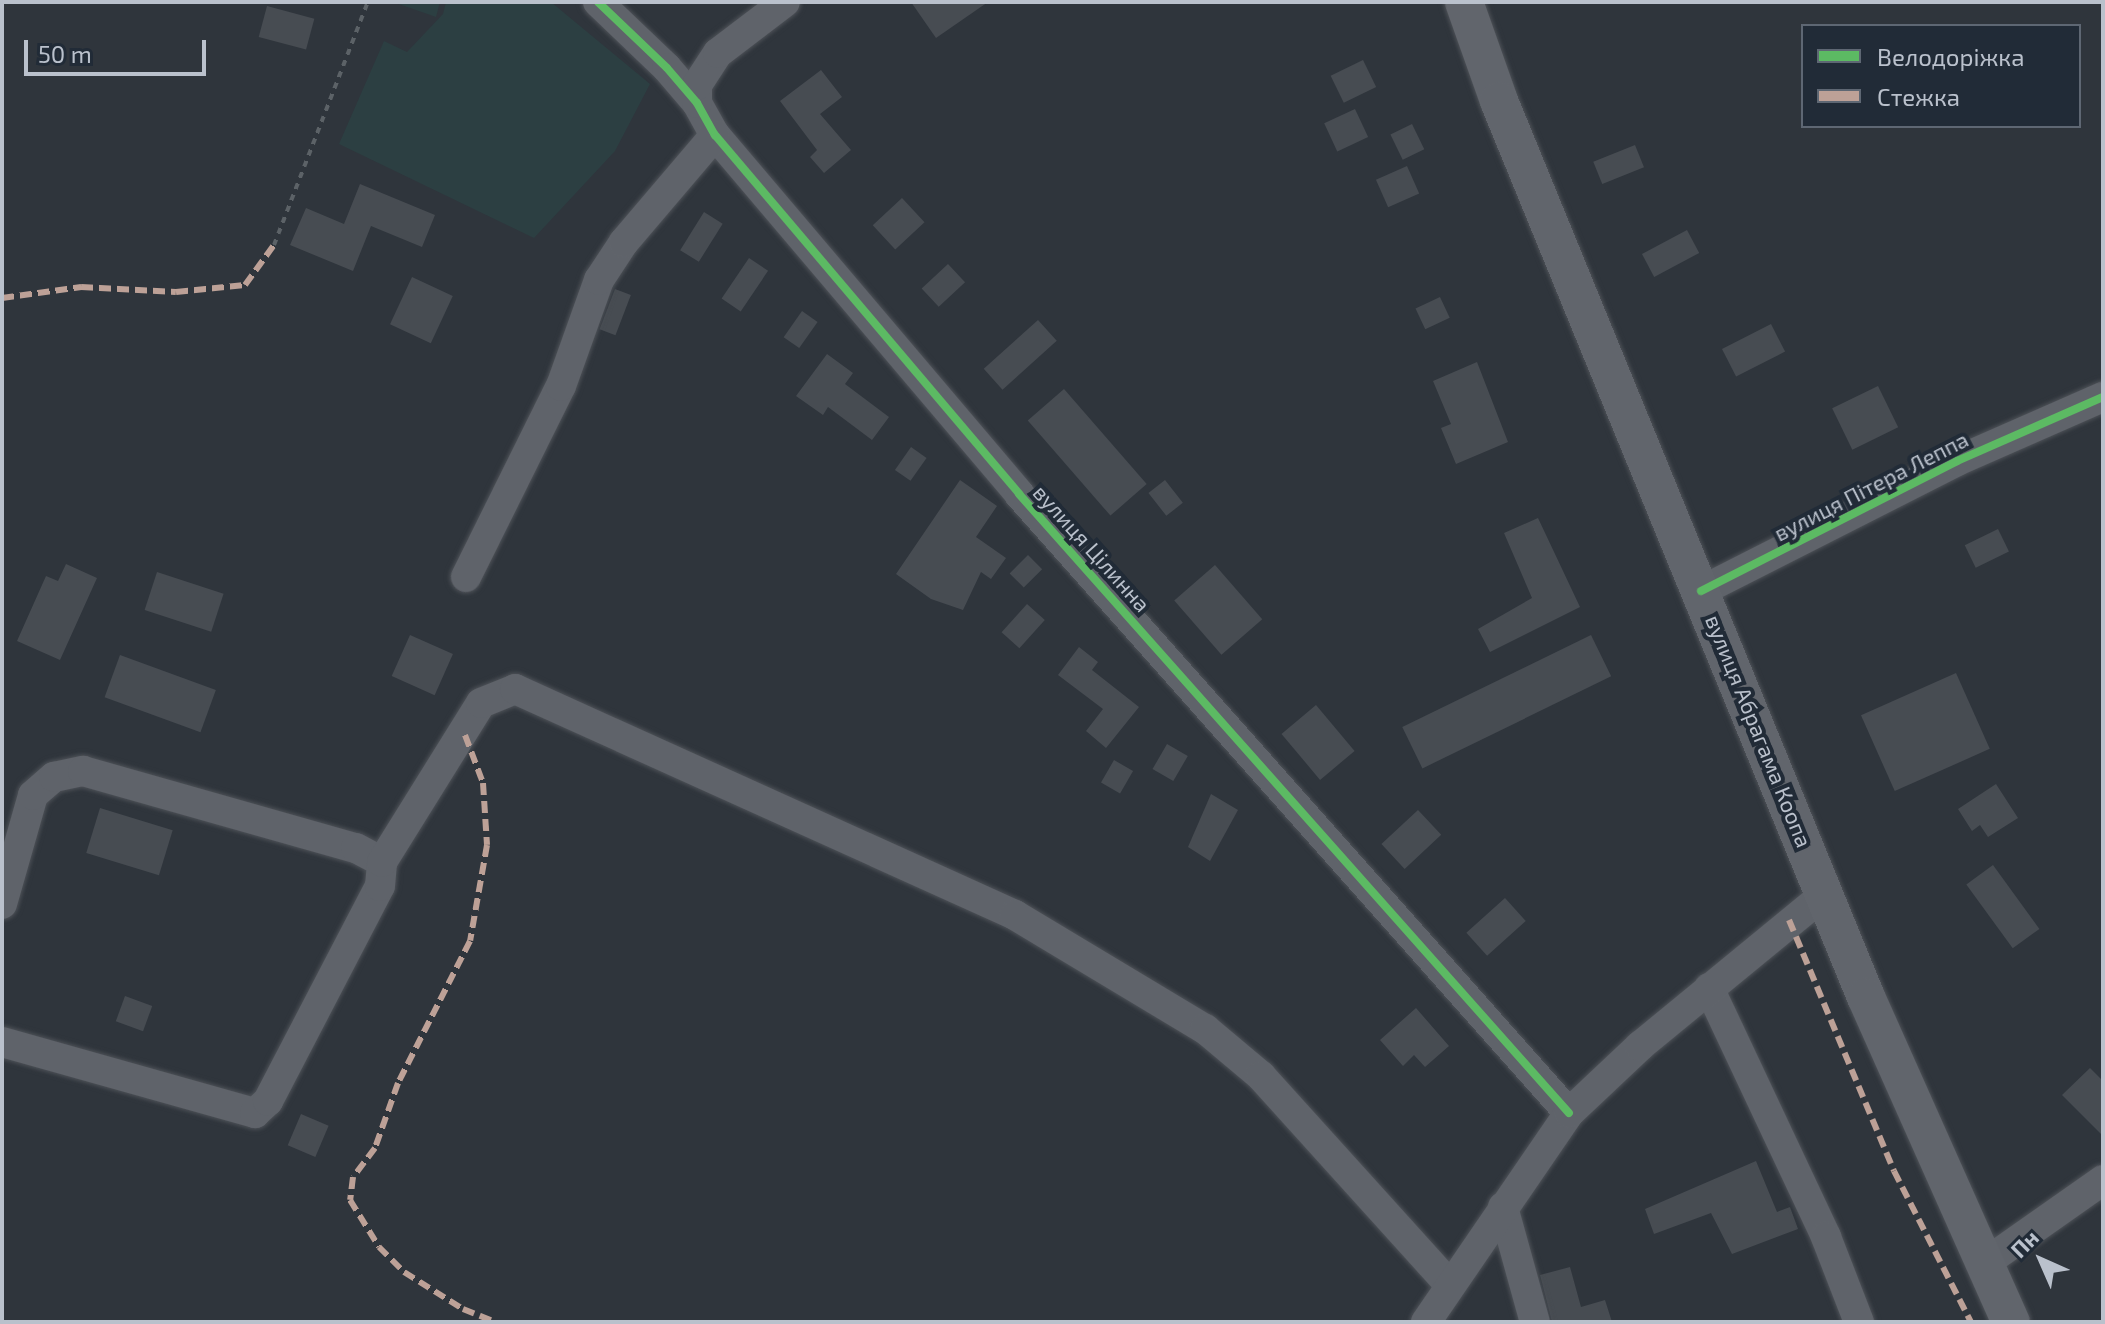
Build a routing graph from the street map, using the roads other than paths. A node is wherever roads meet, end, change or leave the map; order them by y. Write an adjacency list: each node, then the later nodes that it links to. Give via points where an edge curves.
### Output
1 (598, 2): 4 (street, вулиця Цілинна)
2 (785, 2): 4 (street, via 718,53 697,85)
3 (1464, 2): 8 (main road, вулиця Абрагама Коопа)
4 (697, 103): 5 (street, вулиця Цілинна)
5 (715, 135): 7 (street, via 624,242 599,280 561,386); 14 (street, вулиця Цілинна, via 1019,494)
6 (2103, 397): 8 (street, вулиця Пітера Леппа, via 1957,461)
7 (466, 577)
8 (1701, 591): 10 (main road, вулиця Абрагама Коопа)
9 (382, 862): 11 (street, via 356,848 83,771 54,777 33,795); 13 (street, via 380,886 268,1101 255,1113); 18 (street, via 481,703 502,690 529,691 1015,915 1205,1029 1261,1076)
10 (1825, 894): 12 (street); 17 (main road, вулиця Абрагама Коопа)
11 (2, 904)
12 (1709, 988): 14 (street); 21 (street, via 1826,1237)
13 (2, 1042)
14 (1569, 1113): 16 (street)
15 (2103, 1180): 17 (street)
16 (1503, 1207): 18 (street); 20 (street)
17 (1985, 1263): 22 (main road, вулиця Абрагама Коопа)
18 (1450, 1285): 19 (street)
19 (1426, 1322)
20 (1535, 1322)
21 (1859, 1322)
22 (2011, 1322)

